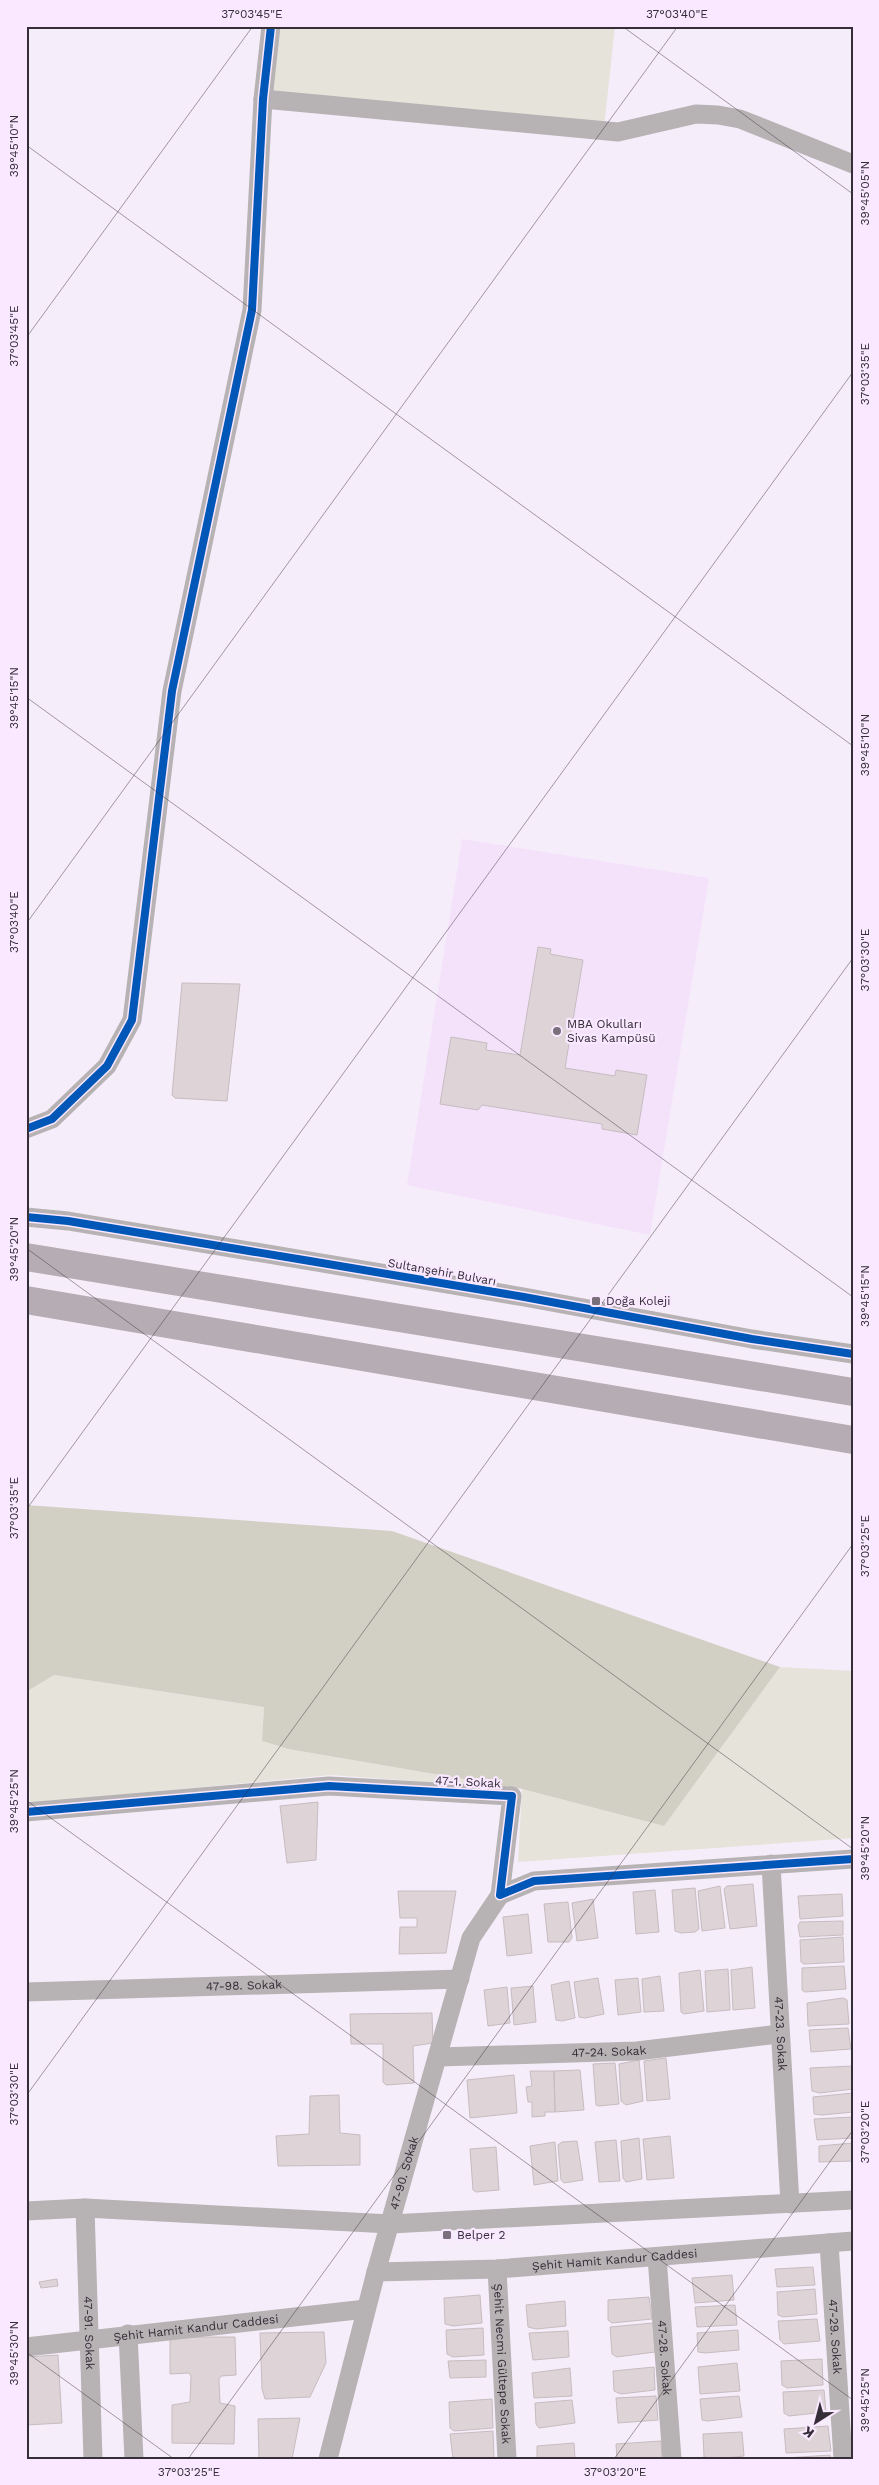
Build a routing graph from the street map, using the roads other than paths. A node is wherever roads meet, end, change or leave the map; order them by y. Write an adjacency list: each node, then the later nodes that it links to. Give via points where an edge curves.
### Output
1 (271, 26): 2 (street)
2 (263, 99): 3 (street, via 618,132 696,114 718,115 740,118); 4 (street, via 252,310 172,691 132,1020 107,1066 52,1119)
3 (853, 164)
4 (26, 1129)
5 (26, 1217): 8 (street, Sultanşehir Bulvarı, via 203,1243)
6 (26, 1258): 9 (highway)
7 (26, 1300): 10 (highway)
8 (853, 1354)
9 (853, 1392)
10 (853, 1440)
11 (26, 1812): 14 (street, 47-1. Sokak, via 329,1786 512,1796)
12 (853, 1858): 13 (street)
13 (771, 1864): 14 (street, via 534,1881); 17 (street, 47-23. Sokak)
14 (500, 1895): 15 (street, 47-90. Sokak, via 471,1938)
15 (460, 1979): 16 (street, 47-98. Sokak); 18 (street, 47-90. Sokak)
16 (26, 1992)
17 (780, 2034): 18 (street, 47-24. Sokak, via 637,2051); 20 (street, 47-23. Sokak)
18 (439, 2057): 23 (street, 47-90. Sokak)
19 (853, 2200): 20 (street)
20 (790, 2204): 23 (street)
21 (84, 2208): 22 (street); 23 (street); 31 (street, 47-91. Sokak)
22 (26, 2210)
23 (390, 2224): 28 (street, 47-90. Sokak)
24 (853, 2242): 25 (street, Şehit Hamit Kandur Caddesi)
25 (829, 2243): 26 (street, Şehit Hamit Kandur Caddesi); 38 (street, 47-29. Sokak)
26 (657, 2257): 27 (street, Şehit Hamit Kandur Caddesi); 37 (street, 47-28. Sokak)
27 (497, 2270): 28 (street, Şehit Hamit Kandur Caddesi); 36 (street, Şehit Necmi Gültepe Sokak)
28 (376, 2272): 29 (street, 47-90. Sokak)
29 (366, 2310): 30 (street, Şehit Hamit Kandur Caddesi); 35 (street, 47-90. Sokak)
30 (128, 2334): 31 (street, Şehit Hamit Kandur Caddesi); 34 (street)
31 (89, 2339): 32 (street, Şehit Hamit Kandur Caddesi); 33 (street, 47-91. Sokak)
32 (26, 2347)
33 (93, 2459)
34 (134, 2459)
35 (328, 2459)
36 (508, 2459)
37 (672, 2459)
38 (843, 2459)

